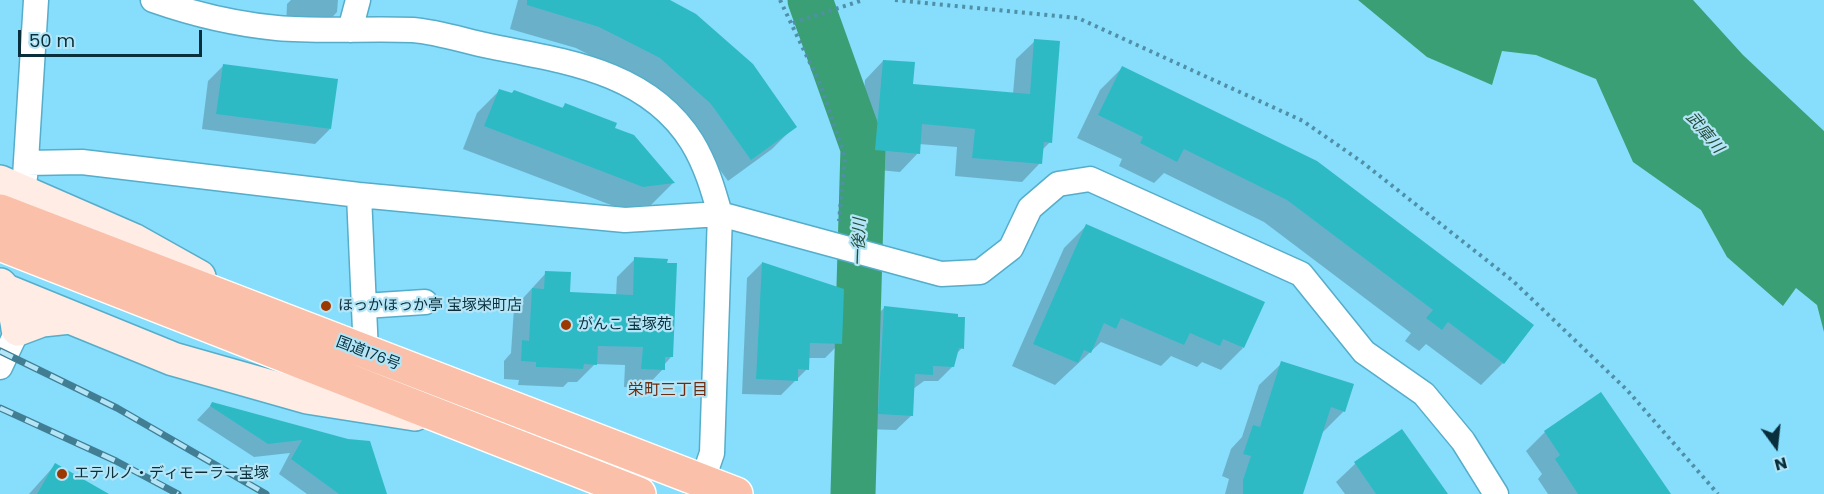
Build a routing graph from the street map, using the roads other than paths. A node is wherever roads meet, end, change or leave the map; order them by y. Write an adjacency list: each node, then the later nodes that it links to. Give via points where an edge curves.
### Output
1 (36, 0): 5 (street, via 27,120)
2 (153, 0): 4 (street, via 194,15 265,26)
3 (358, 0): 4 (street)
4 (350, 30): 7 (street, via 415,30 610,74 643,93 692,142 711,181)
5 (13, 187): 6 (street, via 82,162); 14 (highway, 国道176号, via 262,313)
6 (359, 195): 7 (street, via 625,220); 11 (street)
7 (720, 214): 17 (street, via 712,453); 20 (street, via 941,274 980,272 1011,248 1030,208 1058,184 1090,180 1301,274 1364,352 1424,394 1463,441)
8 (0, 244): 16 (highway, 国道176号)
9 (3, 288): 12 (street); 13 (street, via 16,312)
10 (426, 302): 11 (street)
11 (364, 306): 14 (street)
12 (70, 317): 13 (street, via 42,320); 16 (street, via 173,359 307,397)
13 (18, 330): 15 (street)
14 (366, 353): 17 (highway, 国道176号)
15 (0, 367)
16 (453, 419): 18 (highway, 国道176号)
17 (701, 487): 19 (highway, 国道176号)
18 (639, 494)
19 (736, 494)
20 (1496, 494)

